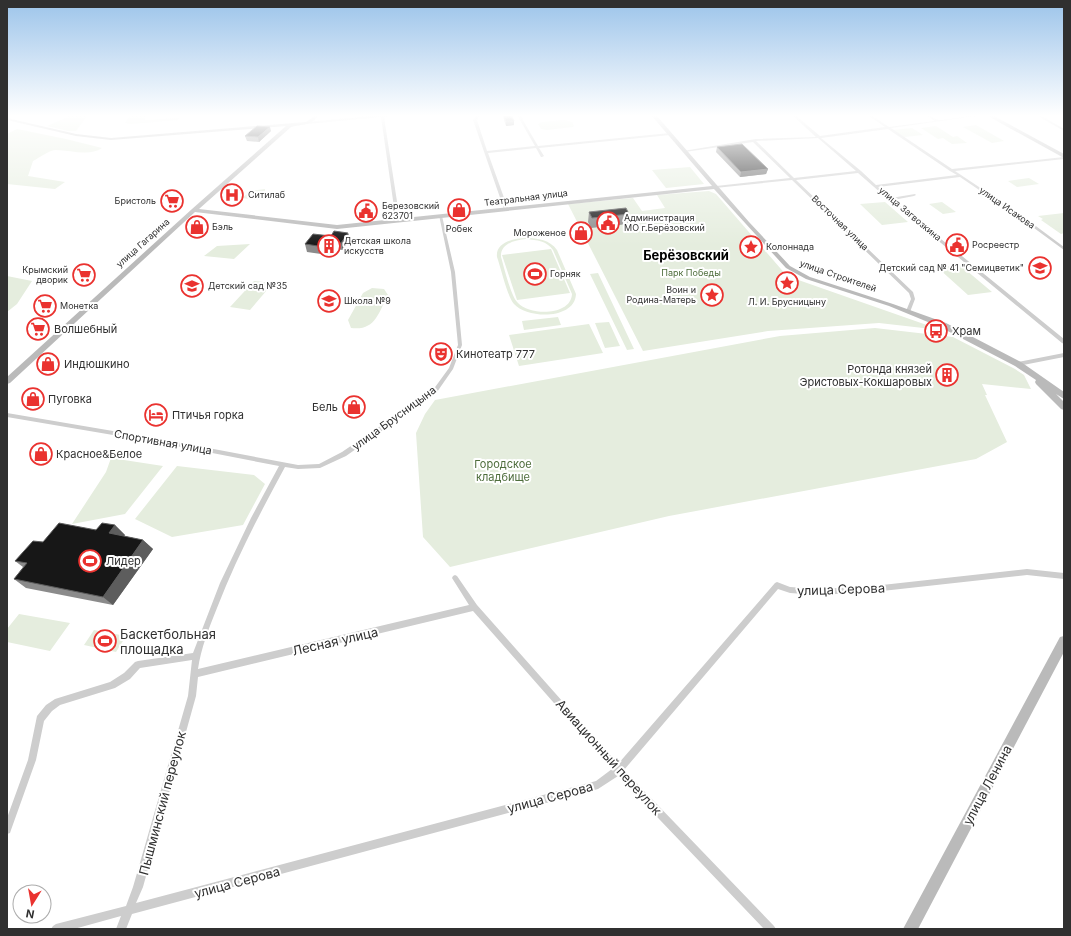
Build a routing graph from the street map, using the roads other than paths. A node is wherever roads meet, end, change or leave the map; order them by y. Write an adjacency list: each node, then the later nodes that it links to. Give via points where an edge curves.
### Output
1 (253, 159): 17 (street, улица Гагарина)
2 (389, 159): 20 (street)
3 (488, 159): 18 (street)
4 (692, 159): 14 (street, улица Строителей)
5 (773, 159): 12 (street, Восточная улица)
6 (844, 159): 10 (street, улица Загвозкина)
7 (934, 159): 9 (street, улица Исакова)
8 (1049, 159): 9 (street)
9 (951, 170): 11 (street, улица Исакова)
10 (860, 172): 12 (street, Театральная улица); 13 (street, улица Загвозкина)
11 (961, 176): 13 (street); 21 (street, улица Исакова)
12 (794, 179): 14 (street, Театральная улица); 22 (street, Восточная улица, via 911,293 913,299)
13 (876, 186): 16 (street, улица Загвозкина)
14 (716, 187): 18 (street, Театральная улица); 22 (street, улица Строителей, via 782,262 795,272)
15 (914, 195): 16 (street)
16 (890, 199): 23 (street, улица Загвозкина)
17 (194, 210): 20 (street, Театральная улица, via 337,227); 26 (street, улица Гагарина)
18 (506, 210): 19 (street, Театральная улица)
19 (440, 216): 20 (street, Театральная улица); 31 (street, улица Брусницына, via 453,272 460,345 451,368 435,391 344,454)
20 (398, 221)
21 (1064, 249)
22 (908, 311): 25 (street, улица Строителей, via 960,333)
23 (1064, 342)
24 (1064, 355): 25 (street)
25 (1020, 366): 27 (street); 28 (street)
26 (7, 381)
27 (1064, 396)
28 (1064, 407)
29 (7, 415): 30 (street, Спортивная улица)
30 (283, 464): 31 (street, Спортивная улица, via 298,467); 36 (street, Пышминский переулок, via 223,583)
31 (320, 466)
32 (1064, 576): 38 (street, улица Серова, via 1027,572 874,589 818,592 790,590 777,585)
33 (455, 578): 34 (street, Авиационный переулок)
34 (474, 607): 37 (street, Лесная улица); 38 (street, Авиационный переулок)
35 (1064, 641): 44 (street, улица Ленина)
36 (196, 656): 37 (street, Пышминский переулок); 39 (street, via 138,666 112,685 58,702 49,708 40,719 32,760)
37 (195, 674): 40 (street, Пышминский переулок, via 192,696 166,790)
38 (618, 770): 40 (street, улица Серова, via 598,785); 43 (street, Авиационный переулок)
39 (7, 830)
40 (129, 911): 41 (street, улица Серова); 42 (street, Пышминский переулок)
41 (56, 929)
42 (121, 929)
43 (771, 929)
44 (910, 929)

